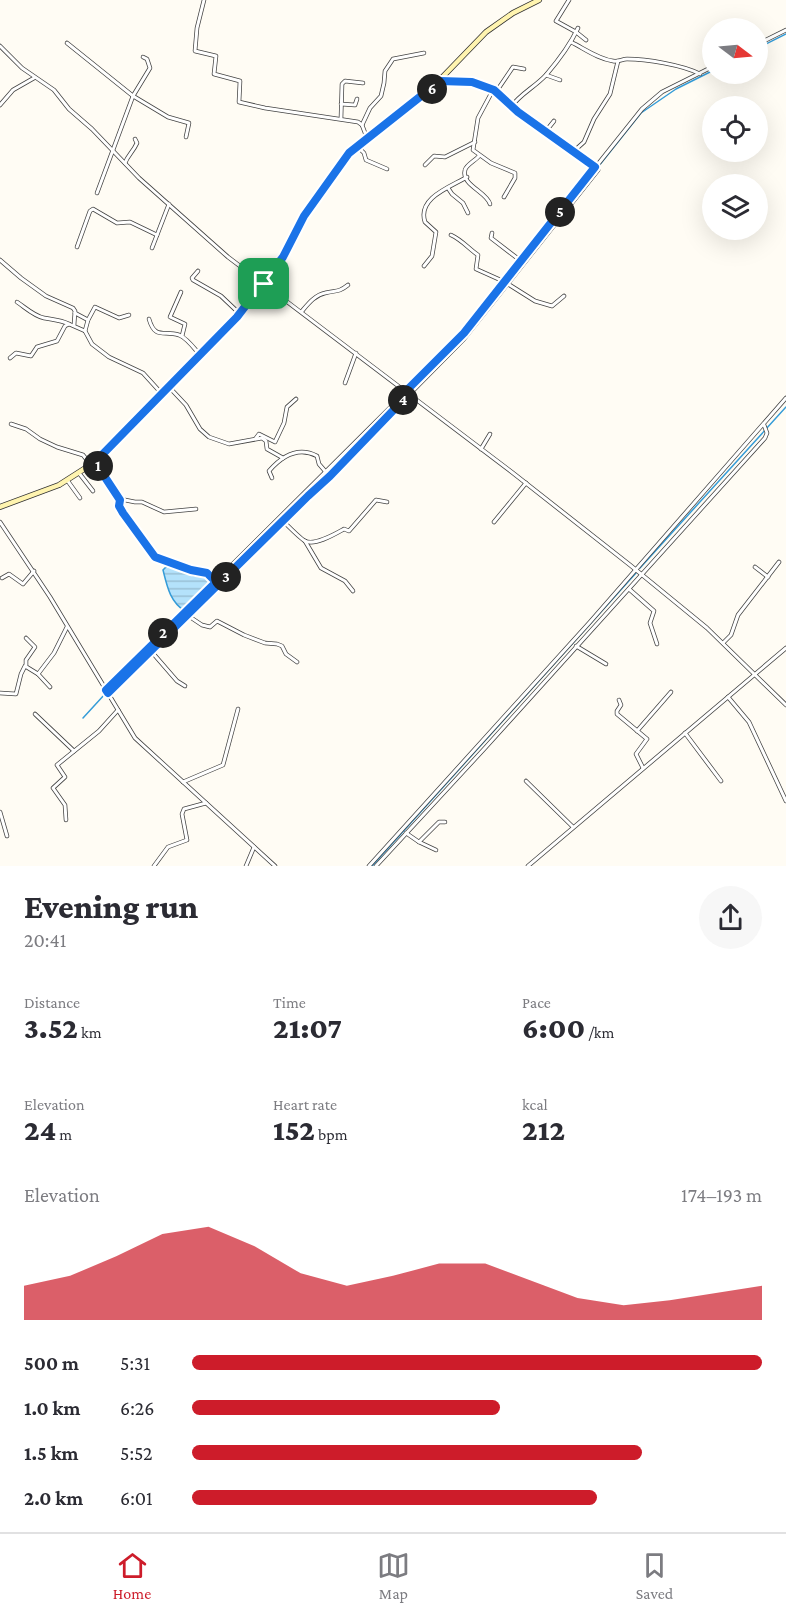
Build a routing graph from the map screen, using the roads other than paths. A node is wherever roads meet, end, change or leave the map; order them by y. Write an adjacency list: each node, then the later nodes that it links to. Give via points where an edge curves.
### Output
1 (204, 0): 29 (street, via 196,28 195,51 216,56 214,74 240,81 239,102)
2 (539, 0): 19 (street, via 513,12 486,33)
3 (569, 0): 4 (street, via 556,21)
4 (577, 30): 7 (street); 8 (street)
5 (786, 30): 6 (street)
6 (768, 39)
7 (586, 40)
8 (571, 42): 13 (street); 16 (street)
9 (68, 43): 22 (street)
10 (0, 46): 17 (street)
11 (424, 53): 31 (street, via 393,59 385,71 381,96)
12 (143, 57): 22 (street, via 150,68)
13 (618, 61): 15 (street, via 648,62); 39 (street, via 610,94 584,142)
14 (524, 69): 21 (street, via 513,67)
15 (700, 74): 43 (street, via 651,100)
16 (546, 75): 18 (street); 28 (street)
17 (34, 78): 23 (street); 38 (street, via 54,90)
18 (560, 80)
19 (440, 81): 21 (street, via 472,82); 34 (street)
20 (363, 82): 26 (street, via 344,82)
21 (495, 91): 28 (street); 36 (street, via 478,118)
22 (133, 96): 33 (street, via 168,117 189,123); 38 (street)
23 (6, 98): 24 (street); 27 (street)
24 (0, 99)
25 (357, 99): 26 (street, via 355,105)
26 (341, 104): 29 (street)
27 (0, 105)
28 (511, 106): 32 (street)
29 (341, 118): 31 (street)
30 (554, 121): 32 (street)
31 (362, 125): 34 (street)
32 (546, 131): 39 (street)
33 (186, 137)
34 (367, 138): 37 (street)
35 (135, 139): 41 (street, via 137,143)
36 (474, 142): 40 (street, via 474,152); 42 (street, via 445,157 434,156)
37 (356, 146): 44 (street, via 366,160); 62 (street, via 319,193)
38 (112, 150): 41 (street); 47 (street)
39 (574, 151): 43 (street)
40 (480, 156): 45 (street, via 466,168); 48 (street, via 516,174)
41 (125, 163): 49 (street)
42 (425, 165)
43 (595, 167): 58 (street); 61 (street, via 598,170)
44 (387, 169)
45 (467, 177): 46 (street); 50 (street, via 488,196)
46 (448, 188): 51 (street); 59 (street, via 434,195 424,209 424,222 436,232 432,256)
47 (97, 193)
48 (504, 197)
49 (169, 204): 53 (street); 62 (street)
50 (490, 204)
51 (468, 213)
52 (492, 232): 58 (street, via 491,238)
53 (157, 235): 55 (street, via 130,222 117,223 93,209); 56 (street)
54 (451, 235): 61 (street, via 478,255 476,269)
55 (77, 248)
56 (152, 248)
57 (0, 261): 68 (street)
58 (521, 261): 61 (street)
59 (424, 266)
60 (198, 271): 69 (street, via 193,280)
61 (506, 283): 65 (street, via 535,301 552,306); 81 (street)
62 (264, 284): 67 (street); 69 (street)
63 (348, 285): 67 (street, via 315,298)
64 (182, 292): 75 (street, via 170,316 185,324)
65 (564, 296)
66 (17, 302): 73 (street, via 33,314)
67 (301, 312): 76 (street)
68 (75, 313): 72 (street); 73 (street)
69 (240, 314): 77 (street)
70 (129, 315): 72 (street, via 119,318 95,308)
71 (149, 319): 75 (street, via 157,333)
72 (88, 320): 74 (street)
73 (72, 325): 74 (street); 78 (street, via 66,325 57,341 37,347 31,356 16,353)
74 (85, 331): 82 (street, via 93,345 114,360 141,371)
75 (182, 336): 77 (street)
76 (356, 353): 79 (street); 81 (street)
77 (201, 356): 80 (street)
78 (10, 358)
79 (345, 383)
80 (170, 388): 82 (street); 88 (street, via 209,437 229,444)
81 (407, 392): 89 (street); 92 (street); 103 (street, via 330,476)
82 (163, 395): 91 (street)
83 (786, 398): 86 (street)
84 (296, 399): 88 (street, via 287,407 275,442 259,434)
85 (11, 423): 91 (street, via 57,447 81,454)
86 (763, 424): 109 (street); 111 (street, via 765,438)
87 (490, 434): 89 (street)
88 (256, 438): 90 (street, via 266,440 267,449)
89 (481, 449): 96 (street)
90 (283, 458): 92 (street, via 300,451 312,454); 94 (street, via 269,471)
91 (93, 464): 93 (street); 99 (street)
92 (326, 471): 114 (street)
93 (79, 473): 95 (street); 97 (street)
94 (272, 478)
95 (67, 480): 98 (street); 101 (street)
96 (526, 483): 105 (street); 109 (street)
97 (93, 490)
98 (80, 498)
99 (120, 500): 102 (street, via 142,502 164,512); 114 (street, via 123,513 155,557 207,573)
100 (387, 502): 106 (street, via 376,500 349,531 344,529 323,539)
101 (0, 507)
102 (196, 509)
103 (283, 520): 106 (street); 114 (street)
104 (0, 522): 110 (street)
105 (494, 522)
106 (305, 541): 116 (street, via 321,568 345,581)
107 (779, 562): 112 (street)
108 (754, 567): 112 (street)
109 (636, 570): 111 (street); 164 (street)
110 (34, 571): 113 (street, via 23,584 9,574); 118 (street)
111 (641, 574): 115 (street); 120 (street)
112 (768, 577): 120 (street)
113 (2, 578)
114 (217, 583): 117 (street); 134 (street)
115 (629, 589): 121 (street, via 654,611 650,623); 122 (street)
116 (353, 591)
117 (187, 615): 125 (street); 127 (street, via 204,627 217,621 249,637 282,646)
118 (68, 626): 130 (street); 134 (street)
119 (26, 638): 126 (street, via 34,647)
120 (723, 643): 131 (street)
121 (657, 644)
122 (576, 646): 128 (street); 156 (street)
123 (786, 648): 131 (street)
124 (24, 651): 126 (street)
125 (151, 651): 132 (street); 134 (street)
126 (26, 660): 129 (street)
127 (297, 662)
128 (606, 664)
129 (26, 666): 130 (street); 136 (street, via 16,693)
130 (38, 674): 133 (street)
131 (756, 675): 137 (street); 139 (street)
132 (185, 686)
133 (50, 687)
134 (107, 692): 141 (street)
135 (671, 692): 143 (street)
136 (0, 693)
137 (728, 697): 144 (street); 150 (street, via 749,722)
138 (619, 700): 143 (street, via 618,714)
139 (786, 705)
140 (238, 709): 149 (street, via 223,765)
141 (118, 710): 145 (street); 149 (street, via 135,738)
142 (35, 714): 145 (street)
143 (637, 730): 146 (street, via 647,739 636,754)
144 (685, 733): 146 (street); 148 (street)
145 (74, 751): 153 (street, via 57,765 65,777 53,788 65,805)
146 (643, 768): 155 (street)
147 (526, 781): 155 (street)
148 (721, 781)
149 (183, 782): 151 (street)
150 (786, 801)
151 (206, 803): 159 (street); 161 (street, via 183,809 188,839 168,847)
152 (0, 812): 157 (street)
153 (66, 820)
154 (445, 822): 158 (street, via 439,822)
155 (573, 827): 166 (street)
156 (406, 833): 158 (street); 165 (street)
157 (7, 836)
158 (419, 842): 160 (street)
159 (254, 847): 162 (street); 163 (street)
160 (436, 850)
161 (154, 866)
162 (246, 866)
163 (274, 866)
164 (369, 866)
165 (376, 866)
166 (528, 866)

